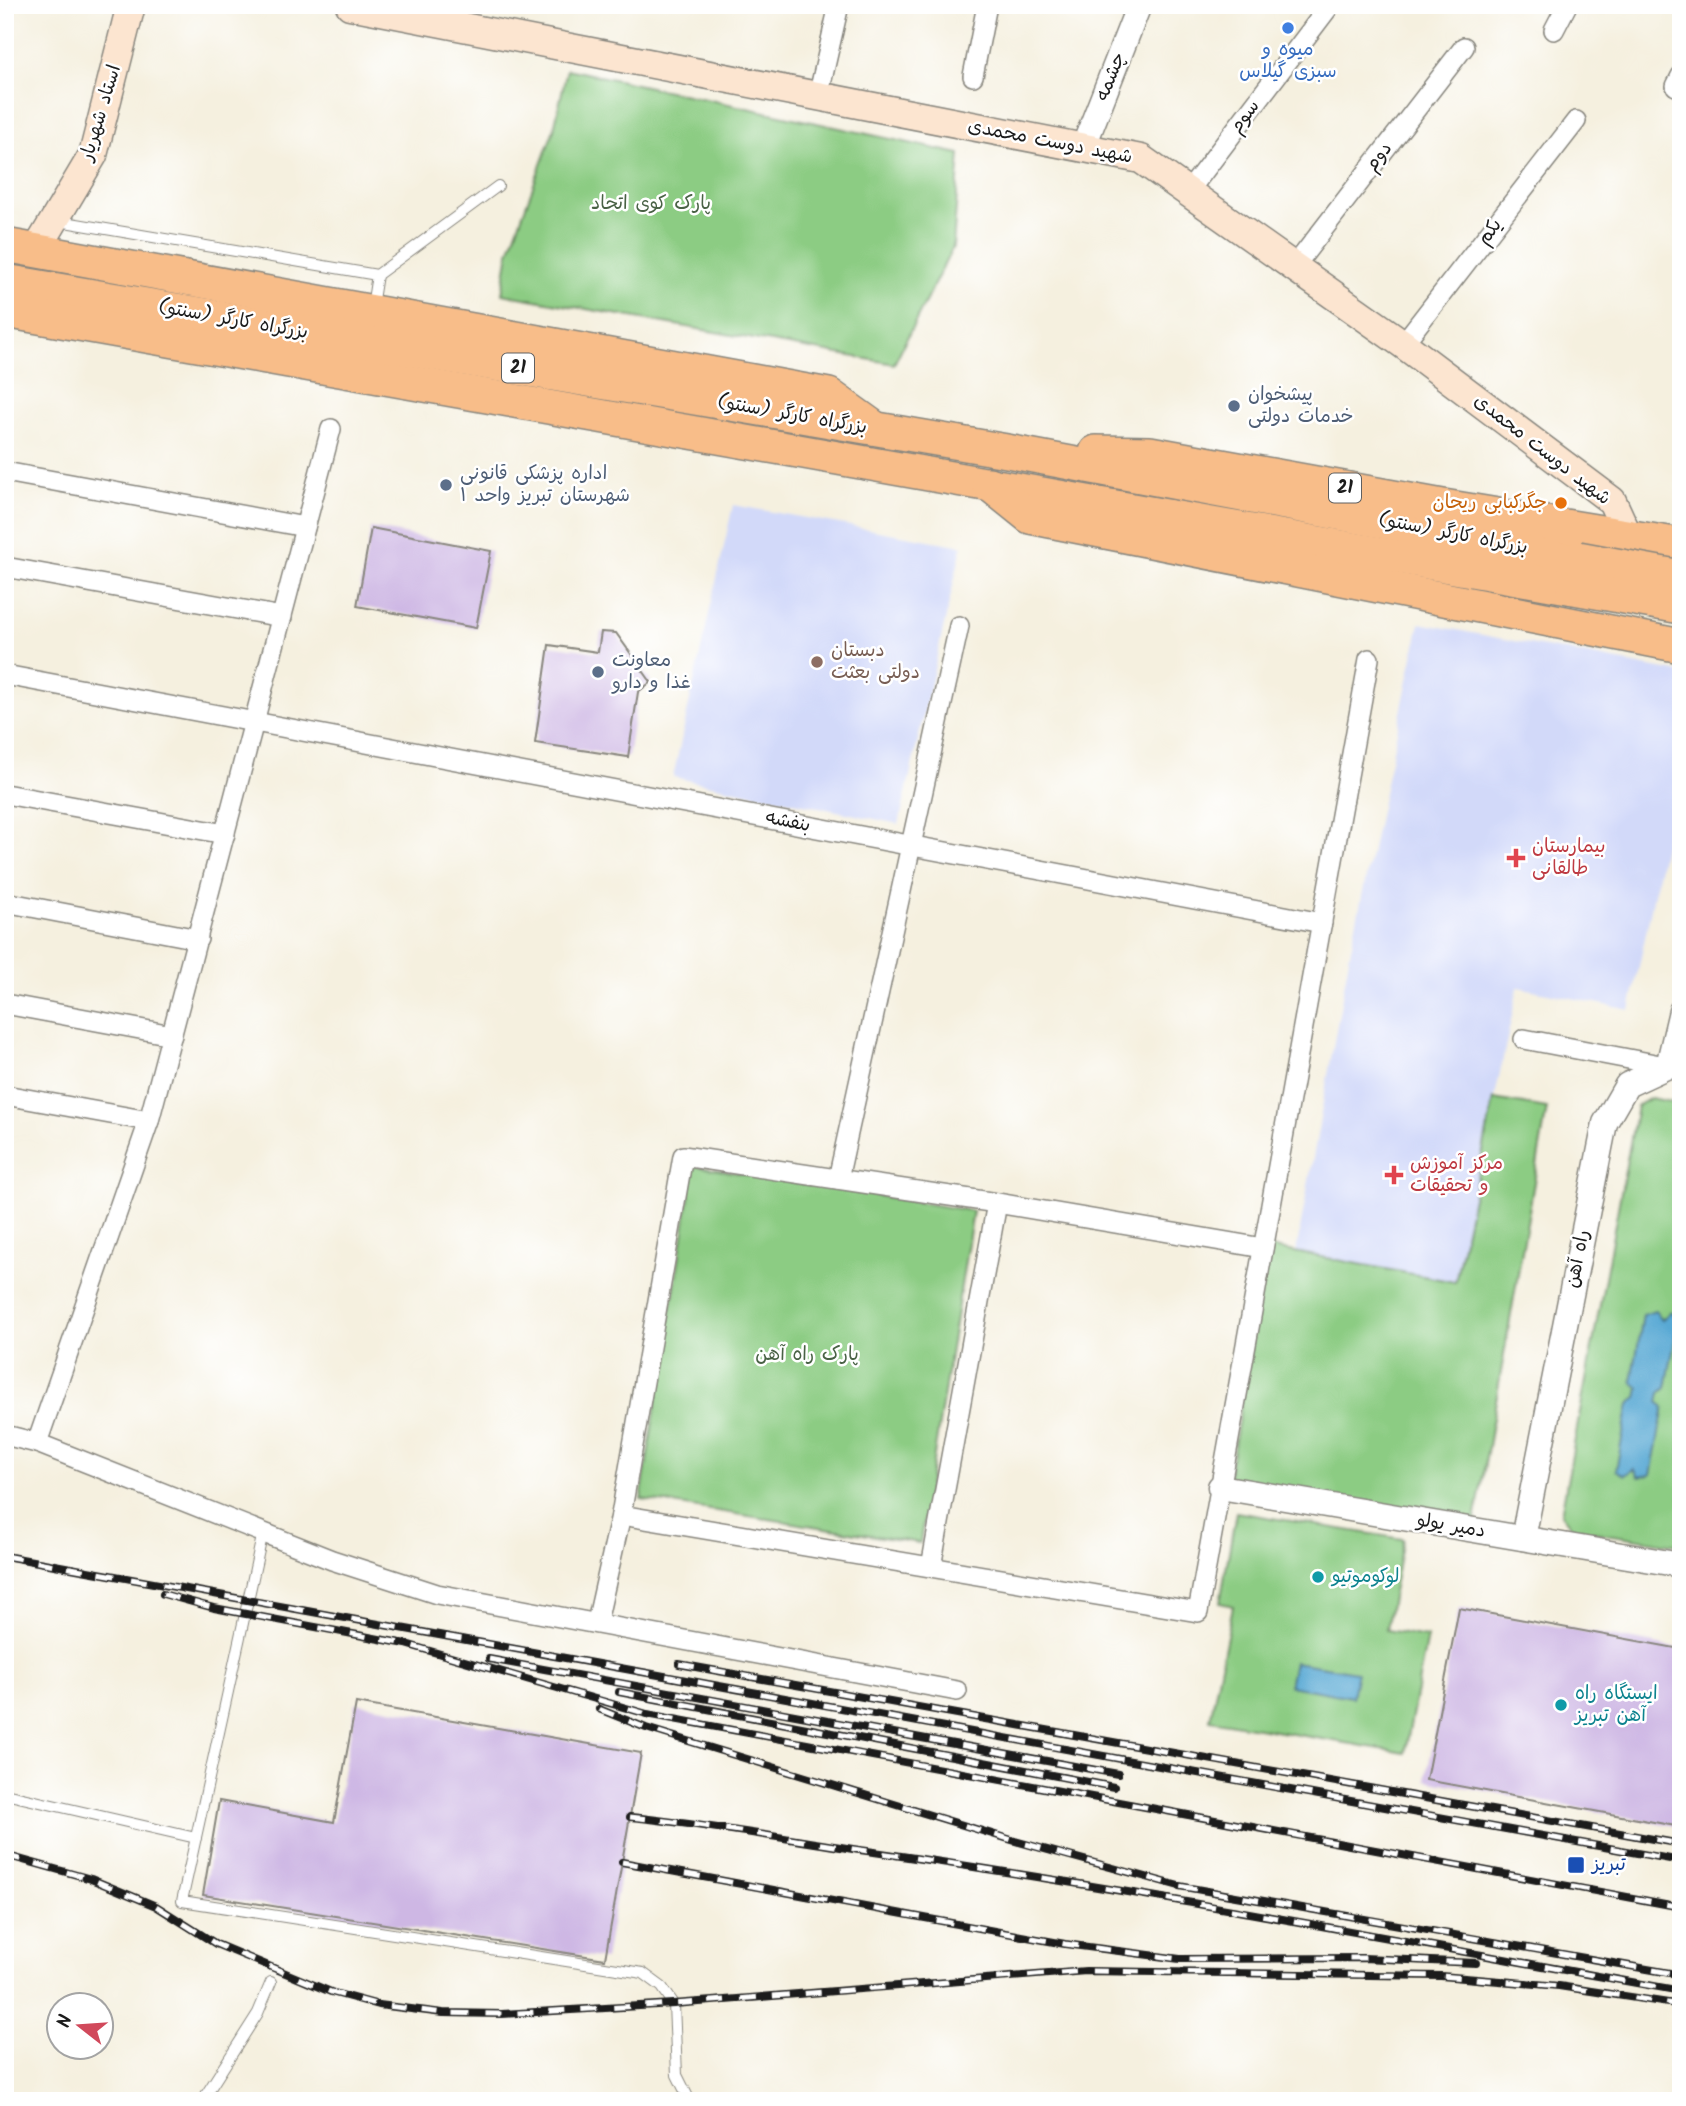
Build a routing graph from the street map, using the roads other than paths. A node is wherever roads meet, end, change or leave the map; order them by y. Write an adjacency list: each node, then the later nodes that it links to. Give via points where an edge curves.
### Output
1 (131, 5): 17 (main road, استاد شهریار, via 93,155)
2 (350, 5): 8 (main road, شهید دوست محمدی)
3 (839, 5): 12 (street)
4 (987, 5): 11 (street)
5 (1139, 5): 14 (street, چشمه)
6 (1567, 5): 9 (street)
7 (1328, 8): 16 (street, سوم)
8 (443, 15): 12 (main road, شهید دوست محمدی)
9 (1554, 30)
10 (1464, 47): 19 (street, دوم)
11 (973, 76)
12 (818, 97): 14 (main road, شهید دوست محمدی)
13 (1576, 121): 24 (street, یکم)
14 (1083, 148): 16 (main road, شهید دوست محمدی, via 1141,159)
15 (498, 186): 20 (lane)
16 (1188, 192): 19 (main road, شهید دوست محمدی)
17 (55, 220): 18 (main road, استاد شهریار); 20 (lane)
18 (21, 248): 23 (highway)
19 (1293, 267): 24 (main road, شهید دوست محمدی)
20 (377, 275): 23 (lane)
21 (5, 281): 26 (highway, بزرگراه کارگر (سنتو) / 21)
22 (5, 311): 29 (highway, بزرگراه کارگر (سنتو) / 21)
23 (371, 312): 26 (highway, via 830,395)
24 (1403, 344): 31 (main road, شهید دوست محمدی, via 1612,501)
25 (331, 429): 30 (street)
26 (877, 429): 27 (highway, بزرگراه کارگر (سنتو) / 21)
27 (1007, 451): 31 (highway, 21, via 1150,453); 34 (highway, بزرگراه کارگر (سنتو) / 21)
28 (5, 472): 30 (street)
29 (987, 482): 34 (highway, بزرگراه کارگر (سنتو) / 21); 39 (highway, via 1030,517)
30 (305, 527): 37 (street)
31 (1628, 536): 32 (highway, 21); 39 (highway, via 1634,553 1623,607 1602,624)
32 (1681, 545)
33 (5, 567): 37 (street)
34 (1576, 573): 35 (highway, 21, bridge); 36 (highway, 21, bridge)
35 (1681, 577)
36 (1681, 607)
37 (282, 617): 43 (street)
38 (959, 626): 46 (street)
39 (1585, 628): 40 (highway)
40 (1681, 646)
41 (1369, 659): 48 (street)
42 (5, 675): 43 (street, بنفشه)
43 (254, 722): 45 (street); 46 (street, بنفشه)
44 (5, 794): 45 (street)
45 (225, 834): 49 (street)
46 (911, 846): 48 (street, بنفشه); 57 (street)
47 (5, 902): 49 (street)
48 (1322, 923): 59 (street)
49 (198, 939): 52 (street)
50 (5, 1004): 52 (street)
51 (1681, 1012): 54 (street)
52 (173, 1035): 56 (street)
53 (1524, 1039): 54 (street)
54 (1674, 1067): 65 (street, راه آهن, via 1627,1085 1605,1124)
55 (5, 1095): 56 (street)
56 (149, 1121): 61 (street)
57 (838, 1179): 58 (street); 63 (street, via 683,1156)
58 (997, 1203): 59 (street); 67 (street)
59 (1263, 1248): 62 (street)
60 (5, 1435): 61 (street)
61 (37, 1443): 64 (street)
62 (1220, 1487): 65 (street, دمیر یولو); 67 (street, via 1198,1612)
63 (621, 1515): 67 (street); 68 (street)
64 (263, 1532): 68 (street, via 437,1594); 71 (lane)
65 (1523, 1538): 66 (street, دمیر یولو)
66 (1681, 1565)
67 (931, 1567)
68 (597, 1622): 69 (street)
69 (957, 1691)
70 (5, 1794): 71 (lane)
71 (196, 1838): 74 (lane, via 182,1901 643,1973 662,1987 674,2004 677,2075)
72 (271, 1982): 73 (lane, via 258,2014)
73 (202, 2101)
74 (690, 2101)

